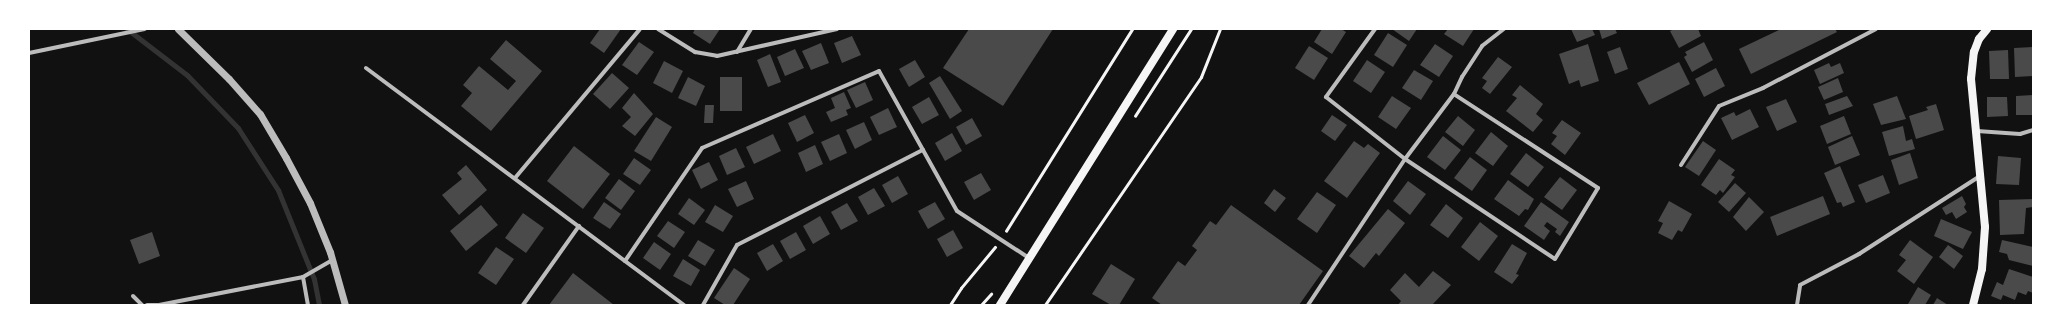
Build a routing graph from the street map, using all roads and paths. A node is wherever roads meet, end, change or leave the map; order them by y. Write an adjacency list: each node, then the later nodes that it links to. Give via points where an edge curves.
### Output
1 (145, 29): 18 (street)
2 (178, 29): 32 (street, via 260,114 310,203)
3 (640, 29): 28 (street)
4 (658, 29): 17 (street, via 695,52 717,56)
5 (751, 29): 17 (street)
6 (837, 29): 17 (street)
7 (1132, 29): 30 (path)
8 (1173, 29): 31 (main road)
9 (1191, 29): 21 (path)
10 (1220, 29): 45 (path, via 1202,77)
11 (1375, 29): 25 (street, via 1326,98)
12 (1504, 29): 20 (street, via 1482,46)
13 (1876, 29): 26 (street, via 1763,88 1719,106)
14 (1981, 29): 16 (street)
15 (1987, 29): 16 (main road)
16 (1979, 39): 23 (main road, via 1974,52 1971,79)
17 (737, 52)
18 (29, 53)
19 (366, 68): 28 (street)
20 (1454, 94): 25 (street); 25 (street, via 1598,188 1555,259)
21 (1132, 121)
22 (2033, 130): 23 (street, via 2020,134)
23 (1977, 131): 27 (main road)
24 (923, 150): 30 (street, via 957,211); 33 (street, via 879,71 702,148); 42 (street, via 738,245)
25 (1404, 159): 46 (street)
26 (1681, 165)
27 (1980, 176): 47 (street, via 1859,254 1800,284); 48 (main road, via 1985,227 1982,269)
28 (515, 178): 29 (street)
29 (578, 226): 33 (street); 40 (street)
30 (1000, 240): 31 (street); 43 (path)
31 (1030, 258): 44 (main road)
32 (333, 260): 34 (street); 39 (street)
33 (625, 261): 41 (street)
34 (303, 277): 37 (street, via 159,305); 38 (street)
35 (134, 296): 36 (street)
36 (142, 305)
37 (147, 305)
38 (308, 305)
39 (346, 305)
40 (523, 305)
41 (684, 305)
42 (702, 305)
43 (950, 305)
44 (1000, 305)
45 (1045, 305)
46 (1308, 305)
47 (1797, 305)
48 (1973, 305)

